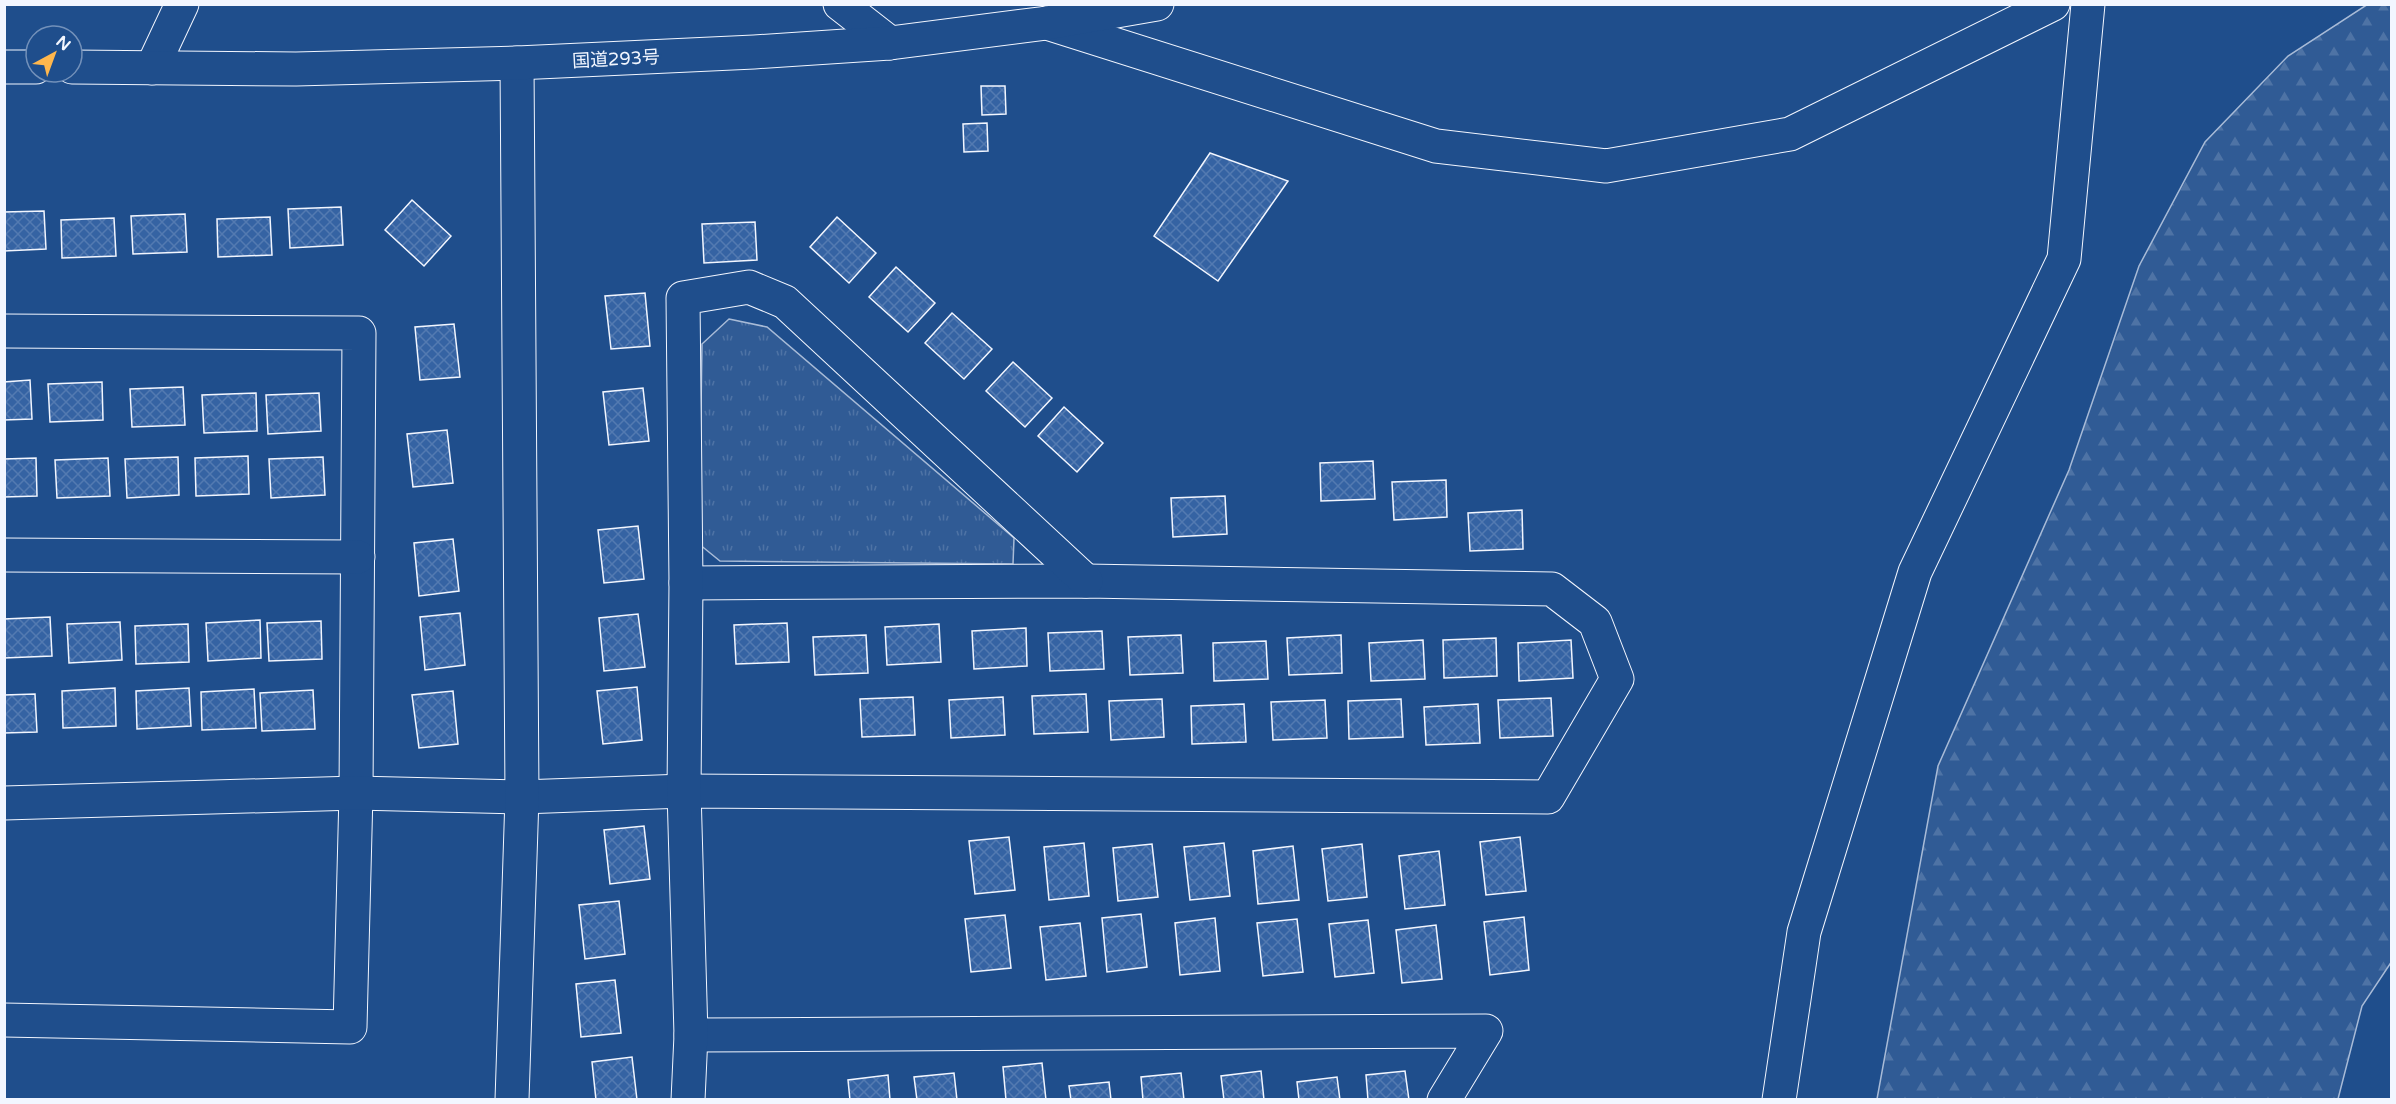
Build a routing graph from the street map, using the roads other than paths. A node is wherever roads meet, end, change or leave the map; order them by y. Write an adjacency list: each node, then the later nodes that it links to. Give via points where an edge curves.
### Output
1 (182, 4): 12 (main road)
2 (840, 4): 7 (main road)
3 (1157, 4): 6 (main road, 国道293号)
4 (2053, 4): 6 (main road, via 1790,134 1605,165 1436,146)
5 (2088, 4): 27 (main road, via 2064,259 1915,572 1804,932)
6 (1047, 23): 7 (main road, 国道293号)
7 (890, 43): 8 (main road, 国道293号)
8 (517, 63): 12 (main road, 国道293号); 20 (main road)
9 (4, 67): 10 (main road)
10 (24, 67)
11 (84, 68): 12 (main road, 国道293号)
12 (152, 68)
13 (4, 331): 15 (main road, via 359,333)
14 (4, 555): 15 (main road)
15 (358, 557): 19 (main road)
16 (1086, 581): 17 (main road); 17 (main road, via 785,302 749,287 683,298); 18 (main road, via 1552,589 1595,622 1617,679 1548,797)
17 (686, 583): 18 (main road)
18 (684, 790): 20 (main road); 23 (main road)
19 (356, 793): 20 (main road); 21 (main road); 22 (main road, via 350,1027)
20 (522, 797): 24 (main road)
21 (4, 803)
22 (4, 1020)
23 (691, 1035): 25 (main road); 26 (main road, via 1486,1031)
24 (512, 1100)
25 (688, 1100)
26 (1444, 1100)
27 (1779, 1100)

